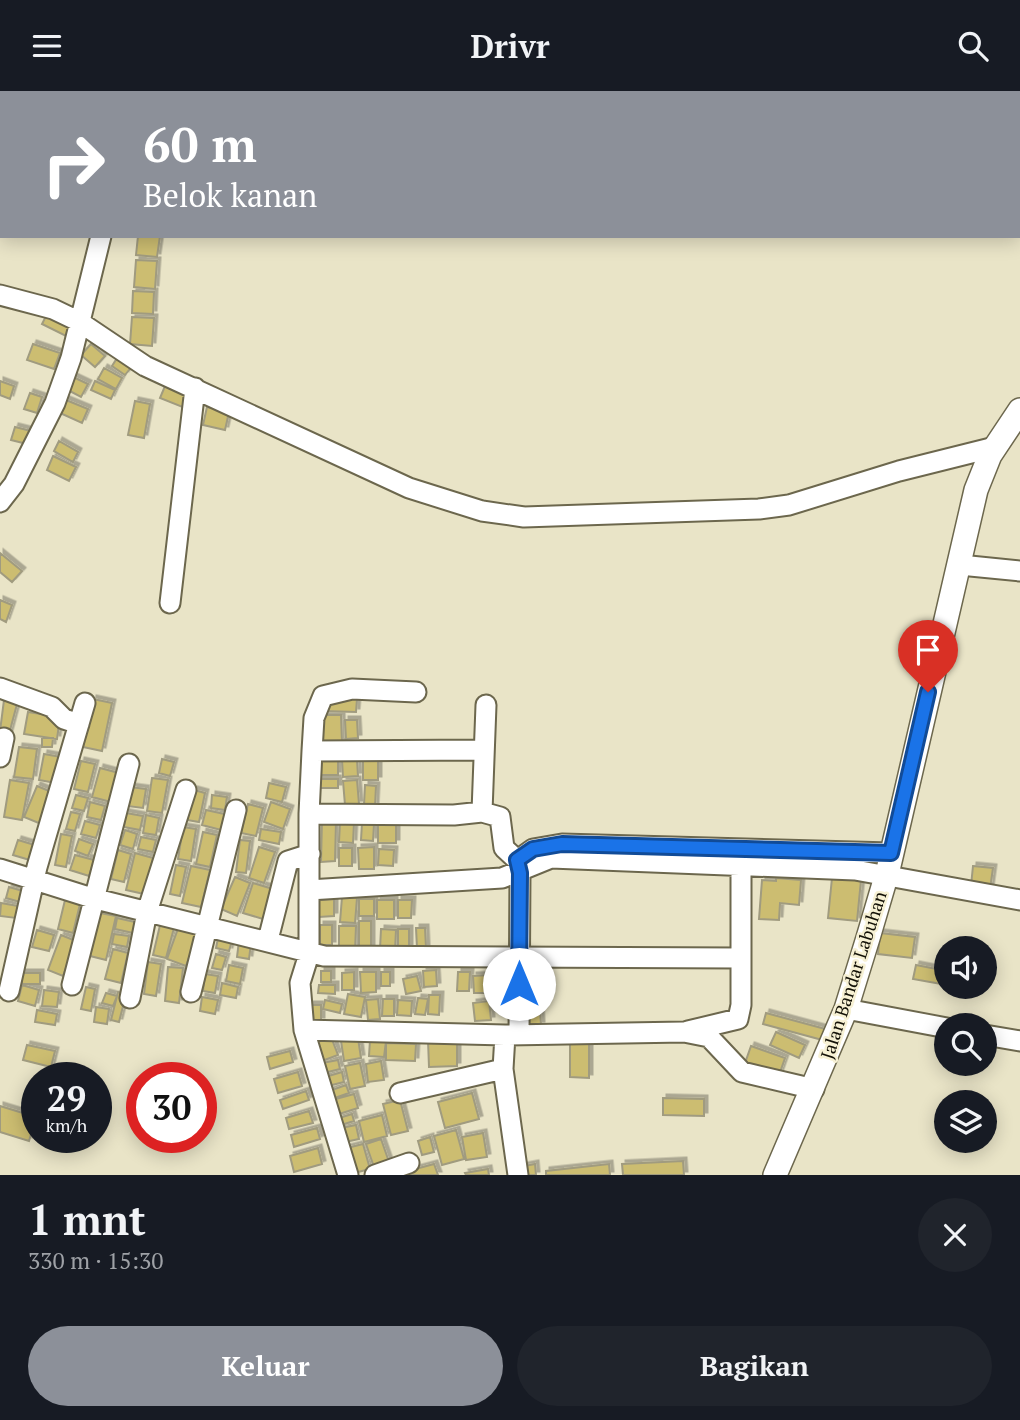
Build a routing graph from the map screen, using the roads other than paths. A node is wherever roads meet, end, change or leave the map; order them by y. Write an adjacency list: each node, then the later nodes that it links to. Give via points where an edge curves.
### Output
1 (100, 238): 3 (street)
2 (0, 295): 3 (street, via 34,302)
3 (78, 321): 4 (street, via 145,366); 7 (street, via 55,403)
4 (195, 388): 6 (street, via 409,488 482,511 523,517 789,505); 10 (street)
5 (1020, 410): 6 (main road, Jalan Bandar Labuhan)
6 (995, 447): 8 (main road, Jalan Bandar Labuhan, via 976,490)
7 (0, 502)
8 (960, 565): 9 (street); 23 (main road, Jalan Bandar Labuhan)
9 (1020, 571)
10 (170, 603)
11 (0, 688): 15 (street, via 52,707 64,719)
12 (416, 692): 17 (street, via 352,689 323,696 314,718)
13 (85, 703): 15 (street)
14 (486, 705): 16 (street)
15 (79, 724): 30 (street)
16 (484, 750): 17 (street); 21 (street)
17 (312, 751): 22 (street)
18 (129, 764): 33 (street)
19 (187, 790): 35 (street)
20 (236, 810): 36 (street)
21 (482, 811): 22 (street, via 454,815); 29 (street, via 500,817)
22 (309, 814): 24 (street)
23 (891, 853): 27 (street); 31 (main road, Jalan Bandar Labuhan)
24 (310, 854): 32 (street); 37 (street, via 288,861)
25 (0, 857): 30 (street)
26 (741, 857): 27 (street); 29 (street, via 554,844 533,849); 39 (street)
27 (817, 860): 31 (street)
28 (0, 869): 30 (street)
29 (510, 869): 32 (street); 40 (street)
30 (36, 873): 33 (street); 42 (street)
31 (886, 875): 34 (street); 45 (main road, Jalan Bandar Labuhan)
32 (309, 883): 38 (street)
33 (94, 892): 35 (street); 41 (street)
34 (1020, 900)
35 (148, 907): 36 (street); 44 (street)
36 (209, 921): 37 (street); 38 (street); 43 (street)
37 (270, 932): 38 (street)
38 (309, 947): 40 (street, via 354,958); 47 (street, via 300,983)
39 (739, 958): 40 (street); 48 (street, via 738,1019)
40 (519, 959): 49 (street)
41 (72, 985)
42 (9, 991)
43 (191, 992)
44 (130, 998)
45 (846, 1009): 46 (street); 53 (main road, Jalan Bandar Labuhan)
46 (934, 1026)
47 (304, 1030): 49 (street); 56 (street)
48 (684, 1033): 49 (street); 53 (street, via 709,1037 742,1072)
49 (512, 1035): 52 (street)
50 (997, 1037): 51 (street)
51 (1020, 1041)
52 (503, 1069): 54 (street); 58 (street)
53 (814, 1089): 59 (main road, Jalan Bandar Labuhan)
54 (400, 1093)
55 (409, 1163): 57 (street)
56 (348, 1175)
57 (375, 1175)
58 (518, 1175)
59 (775, 1175)

